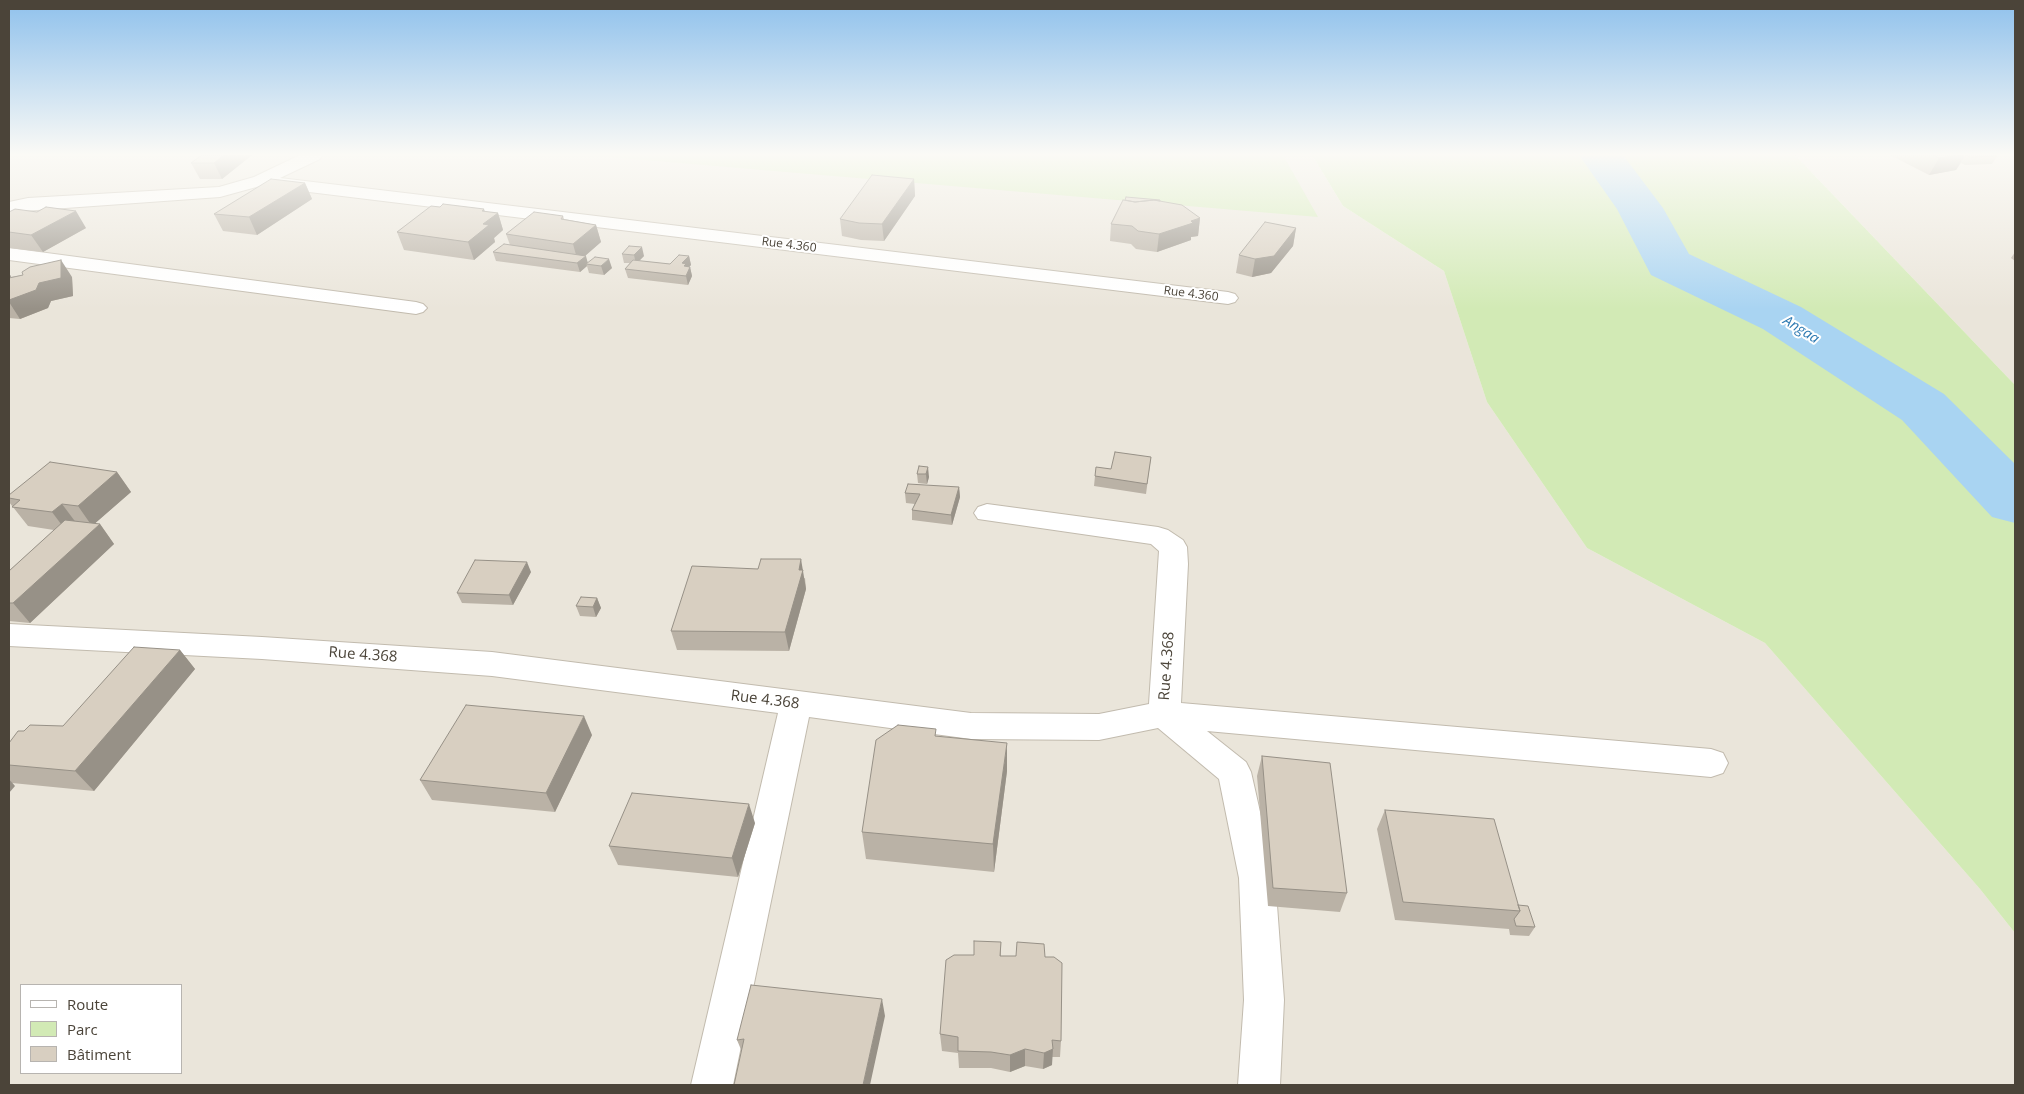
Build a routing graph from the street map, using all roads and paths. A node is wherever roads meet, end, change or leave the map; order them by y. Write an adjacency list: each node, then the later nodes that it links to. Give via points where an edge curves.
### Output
1 (467, 206): 3 (street, Rue 4.360)
2 (9, 254): 4 (street)
3 (1228, 298)
4 (416, 308)
5 (987, 513): 8 (street, Rue 4.368, via 1158,536 1173,547)
6 (9, 635): 7 (street, Rue 4.368, via 492,664)
7 (796, 704): 8 (street, Rue 4.368, via 971,726 1099,727); 10 (street)
8 (1164, 714): 9 (street); 11 (street, via 1234,772 1257,878 1264,1000)
9 (1711, 763)
10 (712, 1085)
11 (1259, 1085)

